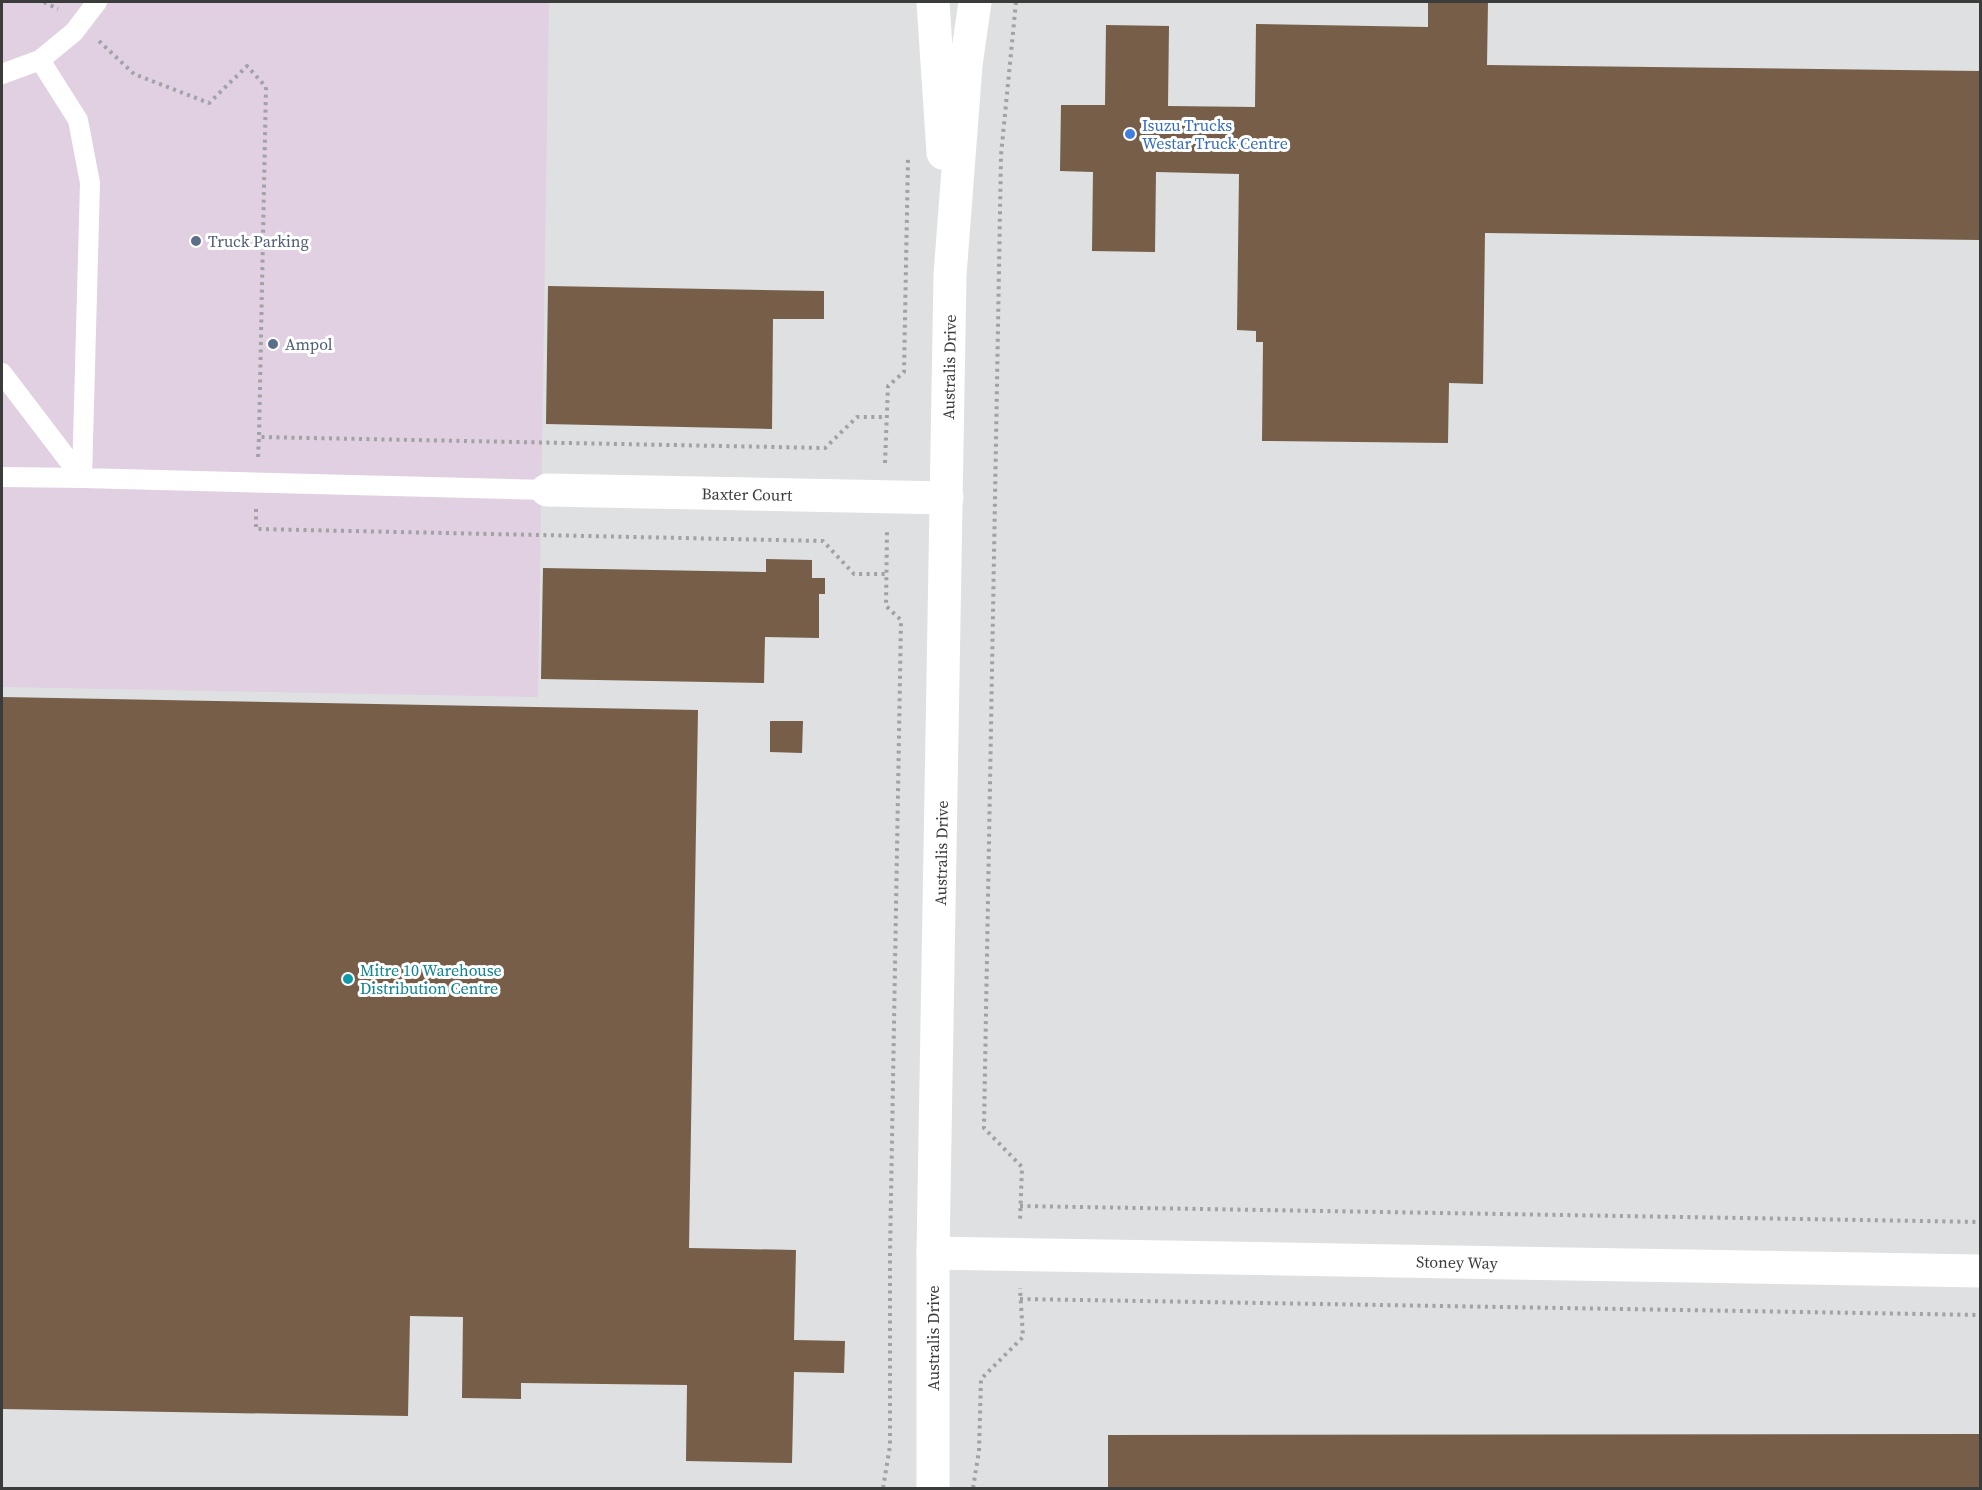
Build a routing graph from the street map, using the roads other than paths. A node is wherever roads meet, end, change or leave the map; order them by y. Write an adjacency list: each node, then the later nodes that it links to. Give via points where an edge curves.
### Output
1 (97, 2): 4 (lane, via 74,32)
2 (933, 2): 6 (street, Australis Drive)
3 (975, 2): 6 (street, Australis Drive, via 966,65)
4 (40, 60): 5 (lane); 9 (lane, via 78,120 90,183)
5 (2, 74)
6 (950, 275): 11 (street, Australis Drive)
7 (2, 373): 9 (lane)
8 (2, 477): 9 (lane)
9 (82, 478): 10 (lane)
10 (547, 490): 11 (street, Baxter Court)
11 (947, 498): 12 (street, Australis Drive)
12 (933, 1253): 13 (street, Stoney Way); 14 (street, Australis Drive)
13 (1980, 1271)
14 (933, 1430): 15 (street, Australis Drive); 16 (street, Australis Drive)
15 (916, 1488)
16 (933, 1488)

